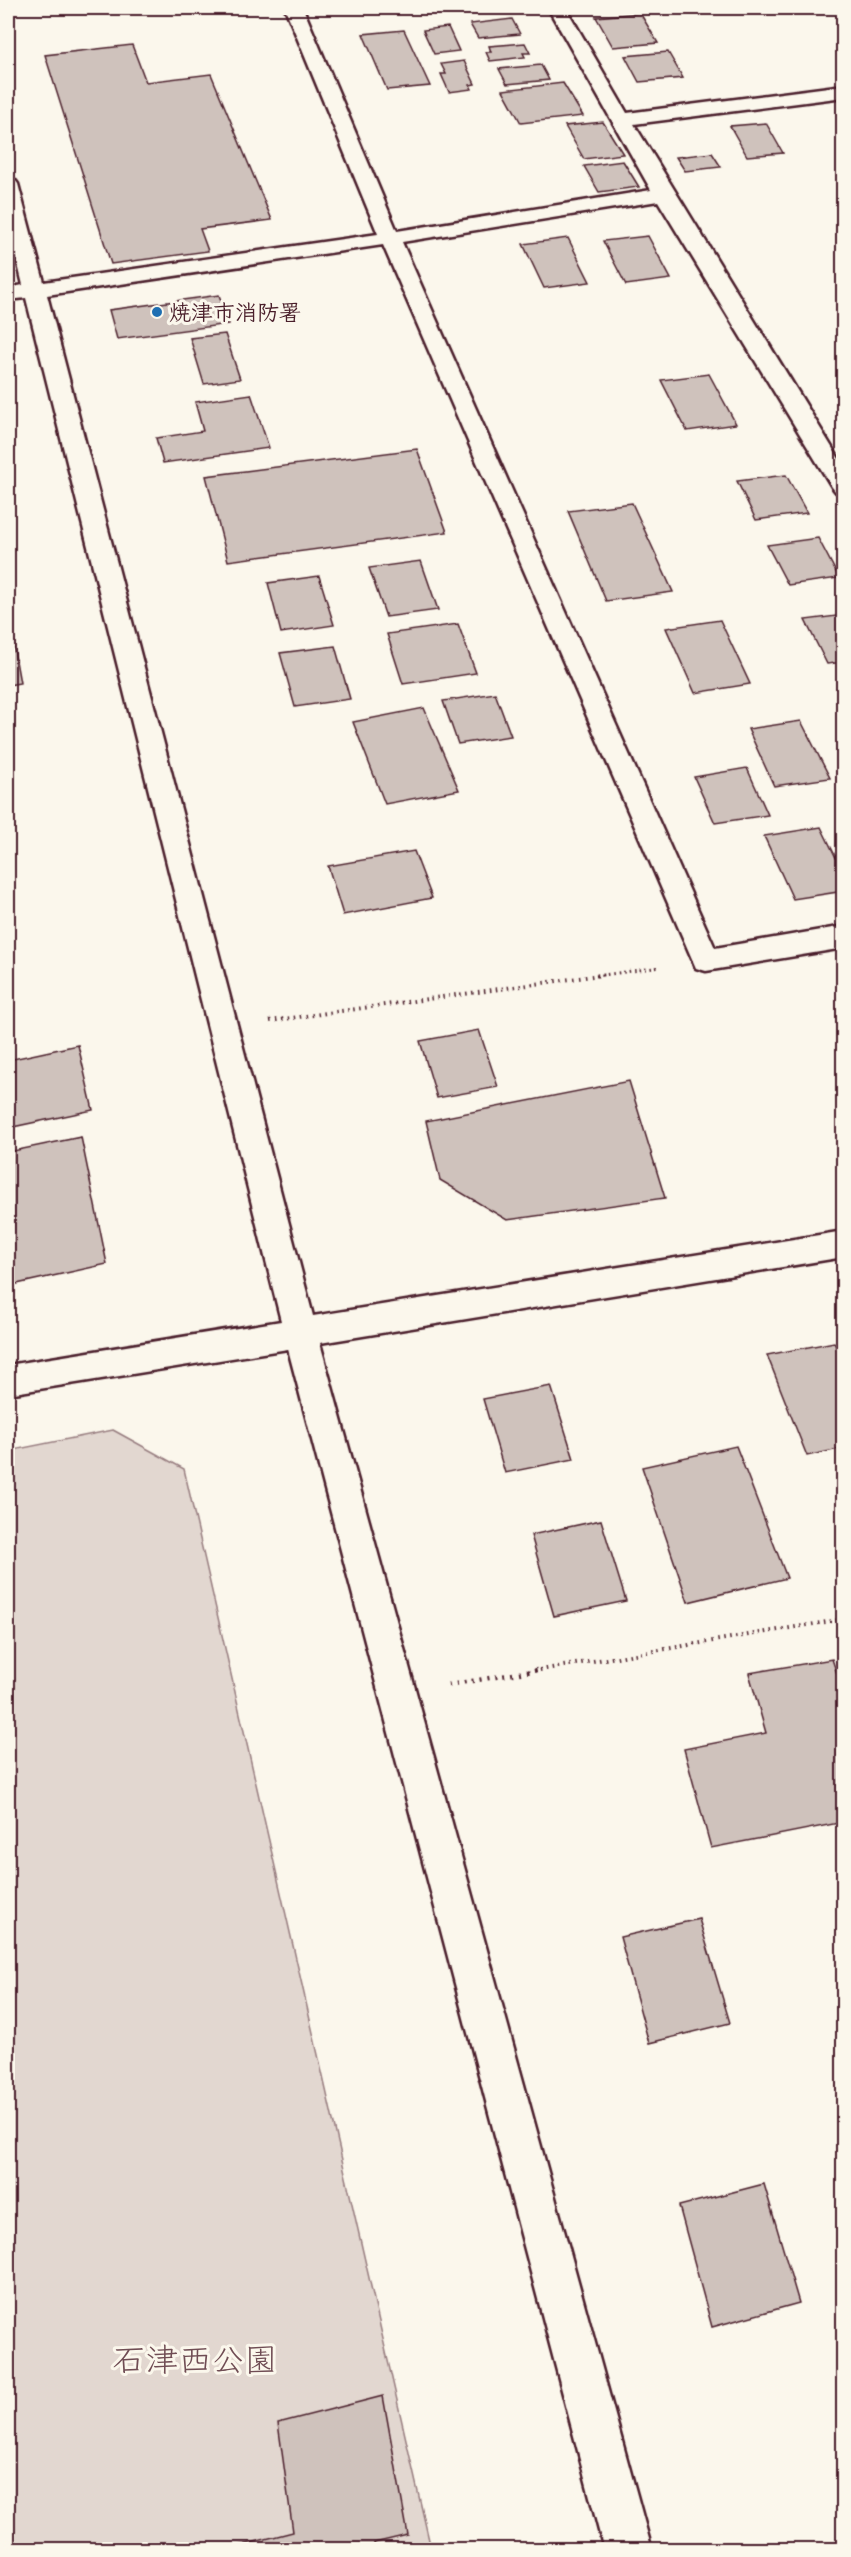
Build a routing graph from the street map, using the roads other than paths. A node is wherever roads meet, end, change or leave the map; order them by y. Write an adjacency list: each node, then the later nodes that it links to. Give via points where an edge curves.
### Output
1 (294, 8): 7 (street)
2 (557, 8): 4 (street)
3 (843, 91): 4 (street)
4 (622, 120): 6 (street)
5 (8, 184): 8 (street)
6 (664, 194): 7 (street); 9 (street)
7 (390, 238): 8 (street); 10 (street, via 706,960)
8 (21, 292): 12 (street, via 222,1027)
9 (843, 487)
10 (843, 937)
11 (843, 1244): 12 (street)
12 (301, 1334): 13 (street); 14 (street)
13 (8, 1380)
14 (628, 2550)

